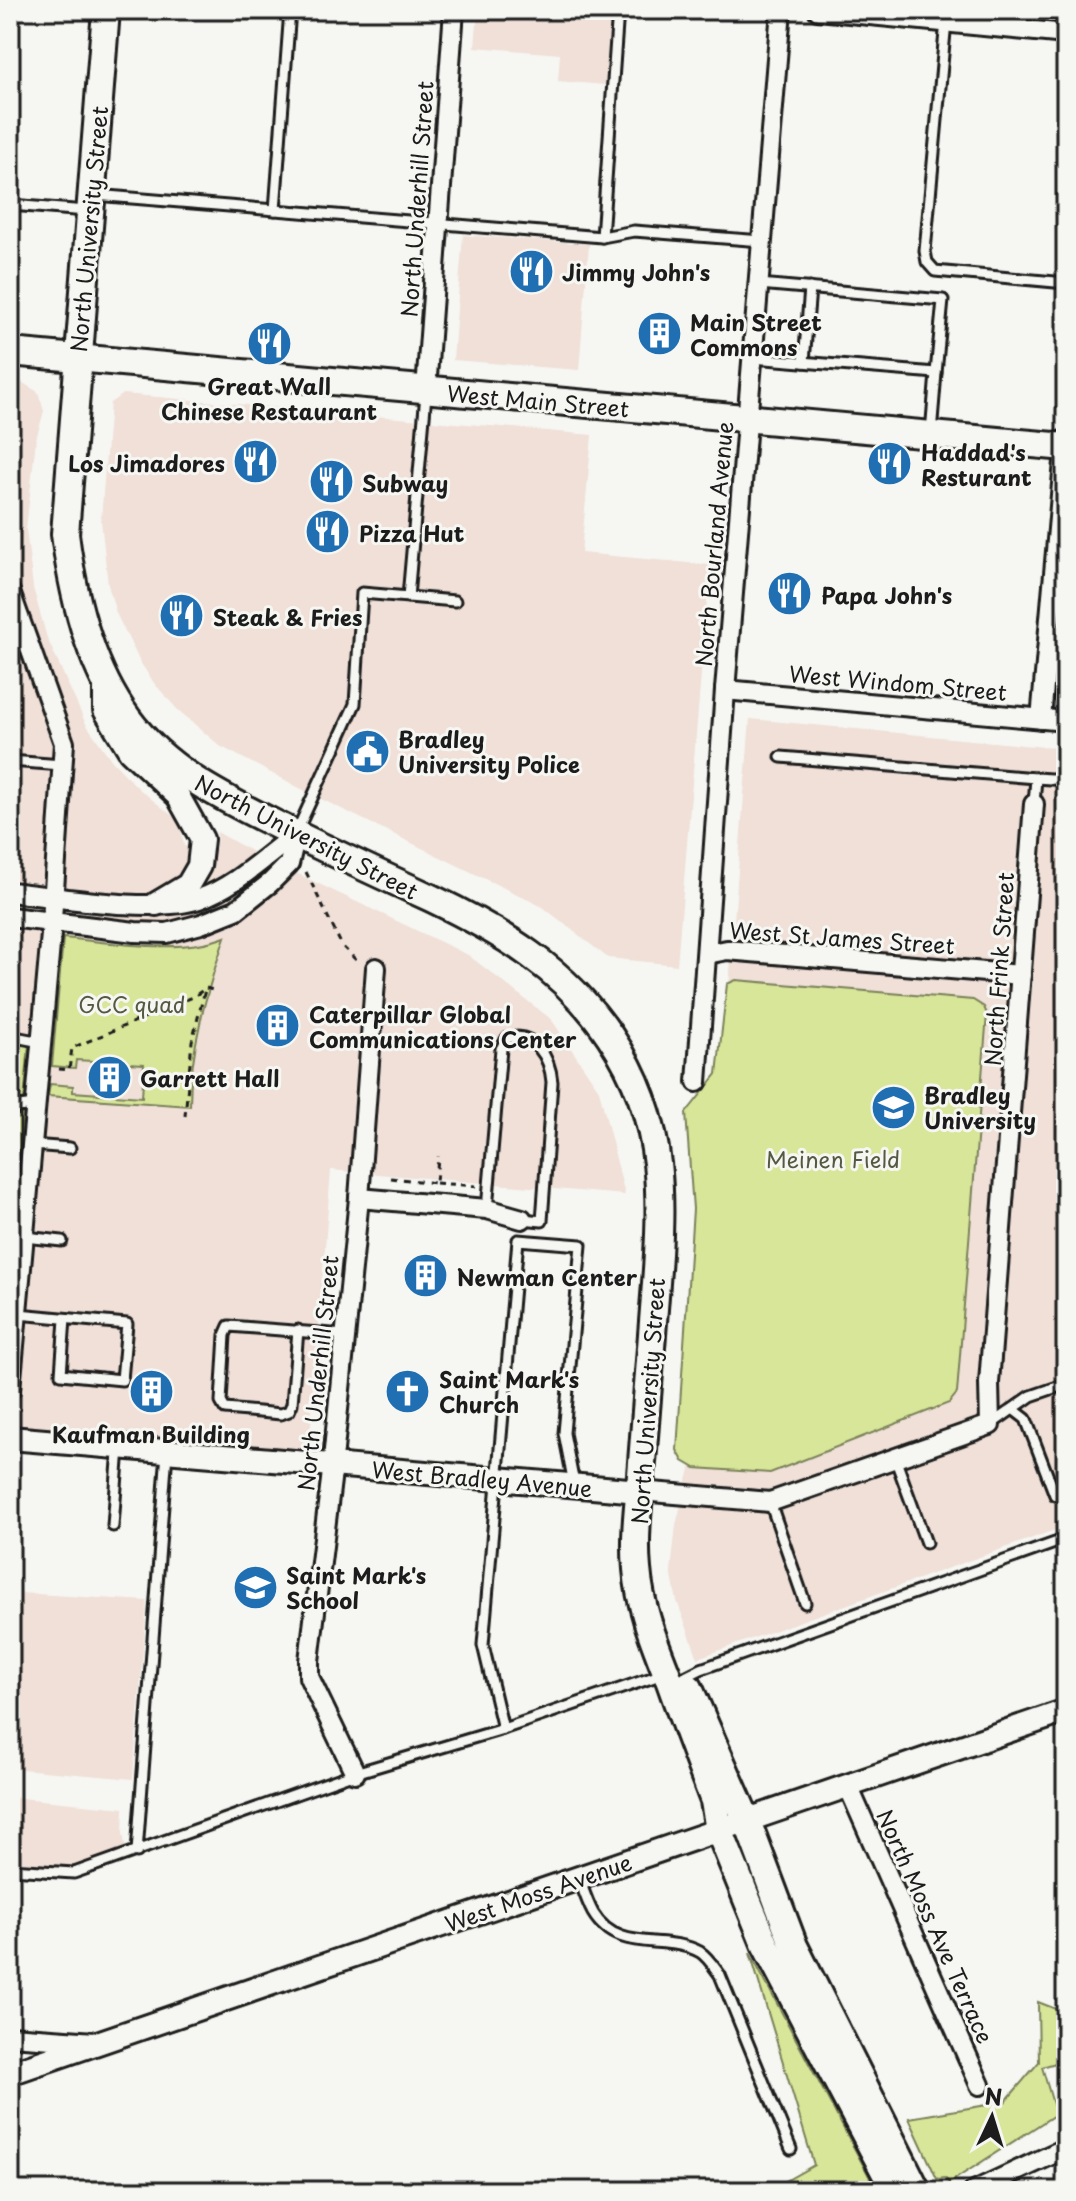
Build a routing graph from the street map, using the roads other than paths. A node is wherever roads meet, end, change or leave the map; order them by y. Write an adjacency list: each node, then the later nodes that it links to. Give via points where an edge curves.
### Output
1 (106, 10): 9 (main road, North University Street)
2 (290, 10): 11 (lane)
3 (454, 10): 12 (street, North Underhill Street)
4 (618, 10): 13 (lane)
5 (781, 10): 14 (street, North Bourland Avenue)
6 (818, 10): 7 (street)
7 (946, 16): 8 (street); 15 (lane, via 927,262 935,271)
8 (1066, 34)
9 (91, 203): 10 (lane); 11 (lane); 19 (main road, North University Street)
10 (10, 205)
11 (275, 210): 12 (lane)
12 (439, 225): 13 (lane); 23 (street, North Underhill Street)
13 (602, 237): 14 (lane, via 634,231)
14 (762, 241): 16 (street, North Bourland Avenue)
15 (1066, 283)
16 (759, 284): 17 (lane); 20 (street, North Bourland Avenue)
17 (810, 288): 21 (lane); 22 (lane, via 943,300)
18 (10, 352): 19 (main road, West Main Street)
19 (78, 358): 23 (main road, West Main Street); 31 (main road, North University Street, via 65,534 78,609)
20 (752, 358): 21 (lane); 24 (street, North Bourland Avenue)
21 (804, 362): 22 (lane)
22 (936, 373): 25 (lane)
23 (426, 390): 24 (main road, West Main Street); 29 (lane)
24 (748, 419): 25 (main road, West Main Street); 32 (street, North Bourland Avenue)
25 (931, 435): 27 (main road, West Main Street)
26 (1066, 439): 27 (street)
27 (1066, 447): 33 (street)
28 (10, 592): 37 (street, via 64,743)
29 (408, 597): 30 (lane); 41 (lane, via 362,593 355,704)
30 (455, 601)
31 (105, 676): 41 (main road, North University Street, via 126,717 185,775); 44 (street, via 105,710 130,751 178,796 202,839 199,866 188,885)
32 (725, 690): 33 (street, West Windom Street); 47 (street, North Bourland Avenue)
33 (1041, 719): 34 (street, West Windom Street)
34 (1066, 721)
35 (781, 757): 38 (lane)
36 (10, 761): 37 (lane)
37 (64, 765): 43 (street)
38 (1036, 778): 39 (lane); 40 (lane)
39 (1066, 780)
40 (1034, 804): 49 (street, North Frink Street)
41 (296, 834): 44 (street, via 227,886 197,900); 46 (street, via 289,864 270,883 236,910 201,924 157,933); 78 (main road, North University Street, via 463,913 533,954 592,1011 639,1089 658,1159 662,1218)
42 (10, 892): 43 (street)
43 (53, 897): 44 (street); 46 (street)
44 (156, 904)
45 (10, 917): 46 (street)
46 (51, 922): 51 (street)
47 (707, 954): 49 (street, West St James Street, via 727,950); 52 (street, North Bourland Avenue)
48 (376, 968): 57 (street, North Underhill Street)
49 (1021, 975): 70 (street, North Frink Street)
50 (10, 1036): 51 (lane)
51 (41, 1042): 53 (street)
52 (697, 1082)
53 (36, 1105): 54 (lane); 55 (street)
54 (10, 1113)
55 (32, 1145): 56 (lane); 60 (street)
56 (70, 1148)
57 (359, 1198): 58 (street); 66 (street, North Underhill Street)
58 (487, 1209): 59 (street); 59 (lane, via 501,1049 507,1038 519,1036 542,1053 552,1082 542,1221)
59 (522, 1219)
60 (17, 1235): 61 (lane); 62 (street)
61 (62, 1241)
62 (16, 1273): 63 (street)
63 (18, 1314): 64 (lane); 68 (street)
64 (65, 1319): 64 (lane, via 127,1324 122,1380 61,1374)
65 (298, 1330): 65 (lane, via 229,1326 221,1402 225,1409 289,1411); 66 (lane)
66 (345, 1335): 75 (street, North Underhill Street)
67 (1066, 1384): 69 (lane, via 1031,1396)
68 (10, 1390)
69 (1013, 1409): 70 (lane); 79 (lane, via 1026,1419)
70 (990, 1425): 74 (street, West Bradley Avenue)
71 (10, 1438): 72 (street, West Bradley Avenue)
72 (119, 1448): 73 (street, West Bradley Avenue); 81 (lane)
73 (167, 1452): 75 (street, West Bradley Avenue); 92 (lane)
74 (895, 1458): 80 (street, West Bradley Avenue); 83 (lane)
75 (332, 1464): 76 (street, West Bradley Avenue); 88 (street, North Underhill Street, via 309,1677)
76 (497, 1480): 77 (street, West Bradley Avenue); 77 (lane, via 518,1240 581,1245 564,1433); 87 (lane, via 483,1645)
77 (574, 1487): 78 (street, West Bradley Avenue)
78 (640, 1491): 80 (street, West Bradley Avenue); 85 (main road, North University Street, via 637,1575 650,1631)
79 (1055, 1495)
80 (770, 1502): 84 (lane)
81 (113, 1526)
82 (1066, 1539): 85 (lane)
83 (926, 1543)
84 (805, 1603)
85 (675, 1675): 87 (lane); 90 (main road, North University Street); 91 (main road, North University Street)
86 (1066, 1711): 89 (street, West Moss Avenue)
87 (503, 1729): 88 (lane)
88 (355, 1773): 92 (lane)
89 (848, 1786): 90 (street, West Moss Avenue); 98 (street, North Moss Ave Terrace)
90 (747, 1821): 91 (street, West Moss Avenue); 102 (main road, North University Street, via 794,1946)
91 (719, 1830): 94 (street, West Moss Avenue); 101 (main road, North University Street, via 766,1946)
92 (137, 1852): 93 (lane, via 74,1873)
93 (10, 1869)
94 (579, 1878): 96 (street, West Moss Avenue); 100 (lane, via 594,1914 607,1928 627,1939 686,1946 704,1954 720,1975)
95 (10, 2036): 96 (street)
96 (98, 2042): 97 (street, West Moss Avenue)
97 (10, 2073)
98 (980, 2085)
99 (1066, 2148): 103 (street)
100 (791, 2149)
101 (895, 2191)
102 (917, 2191)
103 (974, 2191)

